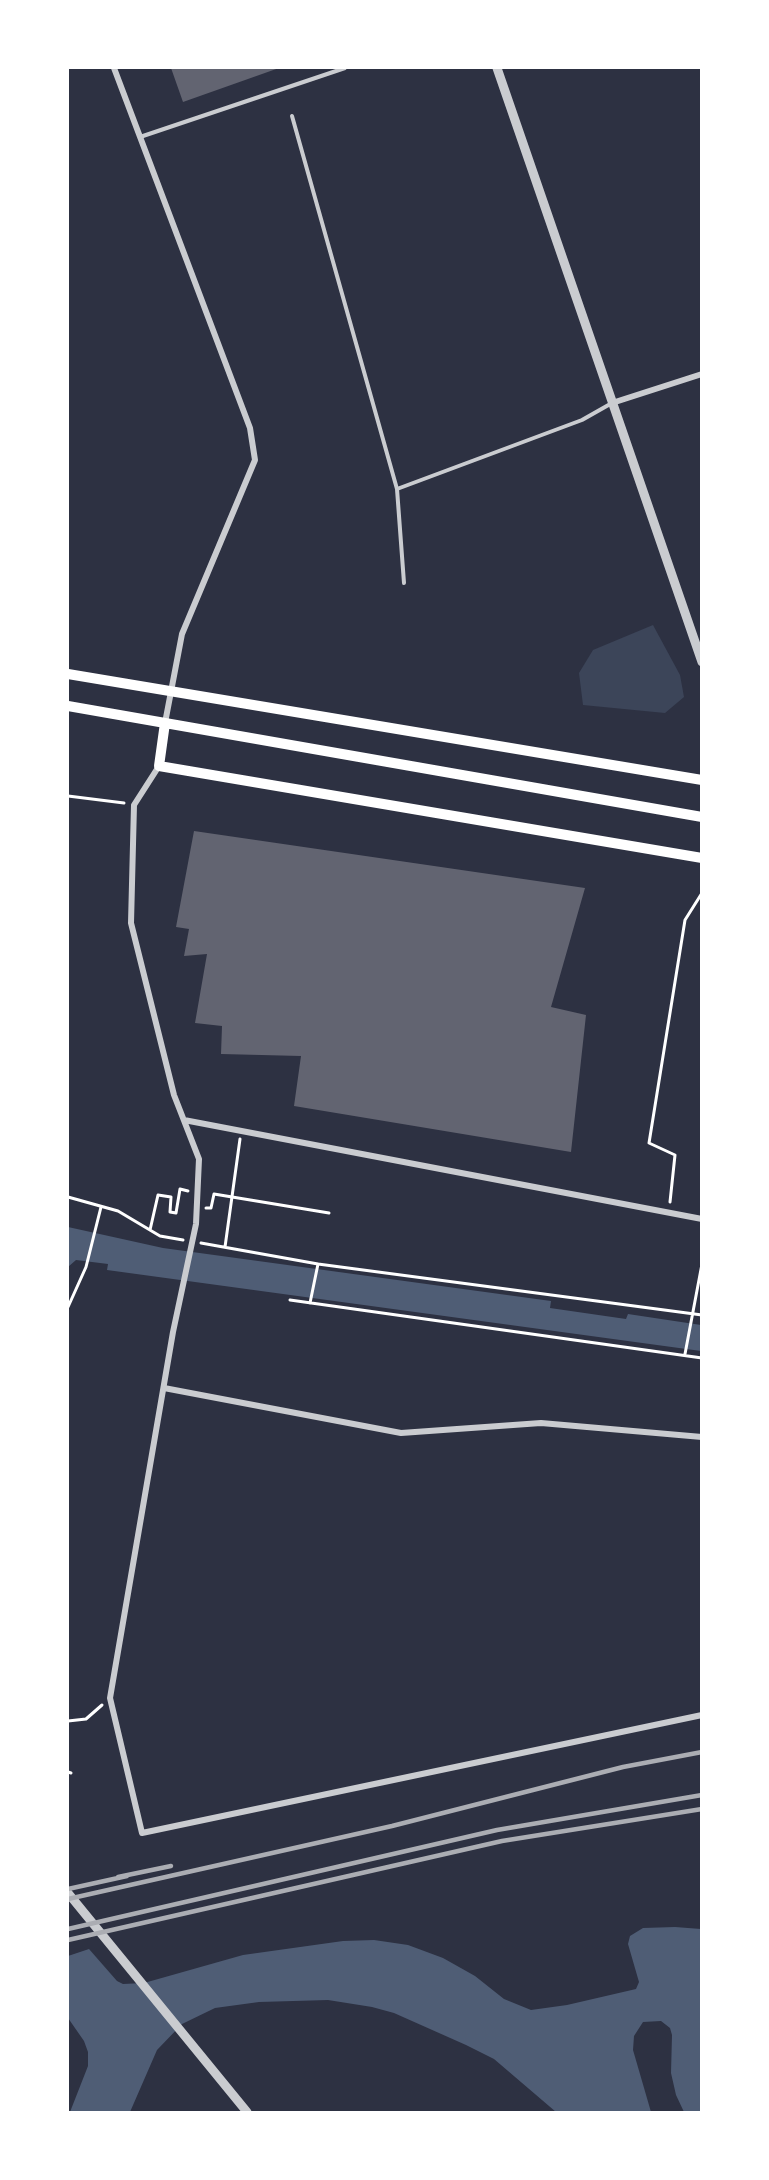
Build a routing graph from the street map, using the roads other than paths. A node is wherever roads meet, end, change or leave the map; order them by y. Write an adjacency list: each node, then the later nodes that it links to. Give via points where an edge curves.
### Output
1 (114, 68): 5 (street)
2 (345, 68): 5 (lane)
3 (497, 68): 7 (street)
4 (292, 116): 8 (lane)
5 (140, 136): 12 (street, via 250,428 255,460 182,634)
6 (702, 374): 7 (street)
7 (612, 403): 8 (lane, via 582,420); 10 (street)
8 (397, 489): 9 (lane)
9 (404, 583)
10 (702, 662)
11 (68, 674): 12 (main road)
12 (171, 691): 14 (street); 16 (main road)
13 (68, 706): 14 (main road)
14 (165, 723): 15 (main road); 17 (main road)
15 (159, 766): 18 (main road); 19 (street, via 134,805 131,923 174,1095)
16 (702, 780)
17 (702, 817)
18 (702, 858)
19 (184, 1120): 20 (street); 21 (street, via 199,1159 196,1224)
20 (702, 1220)
21 (164, 1388): 22 (street, via 401,1433 541,1424); 23 (street, via 110,1698 142,1833)
22 (702, 1437)
23 (702, 1715)
24 (68, 1893): 25 (street)
25 (247, 2112)

